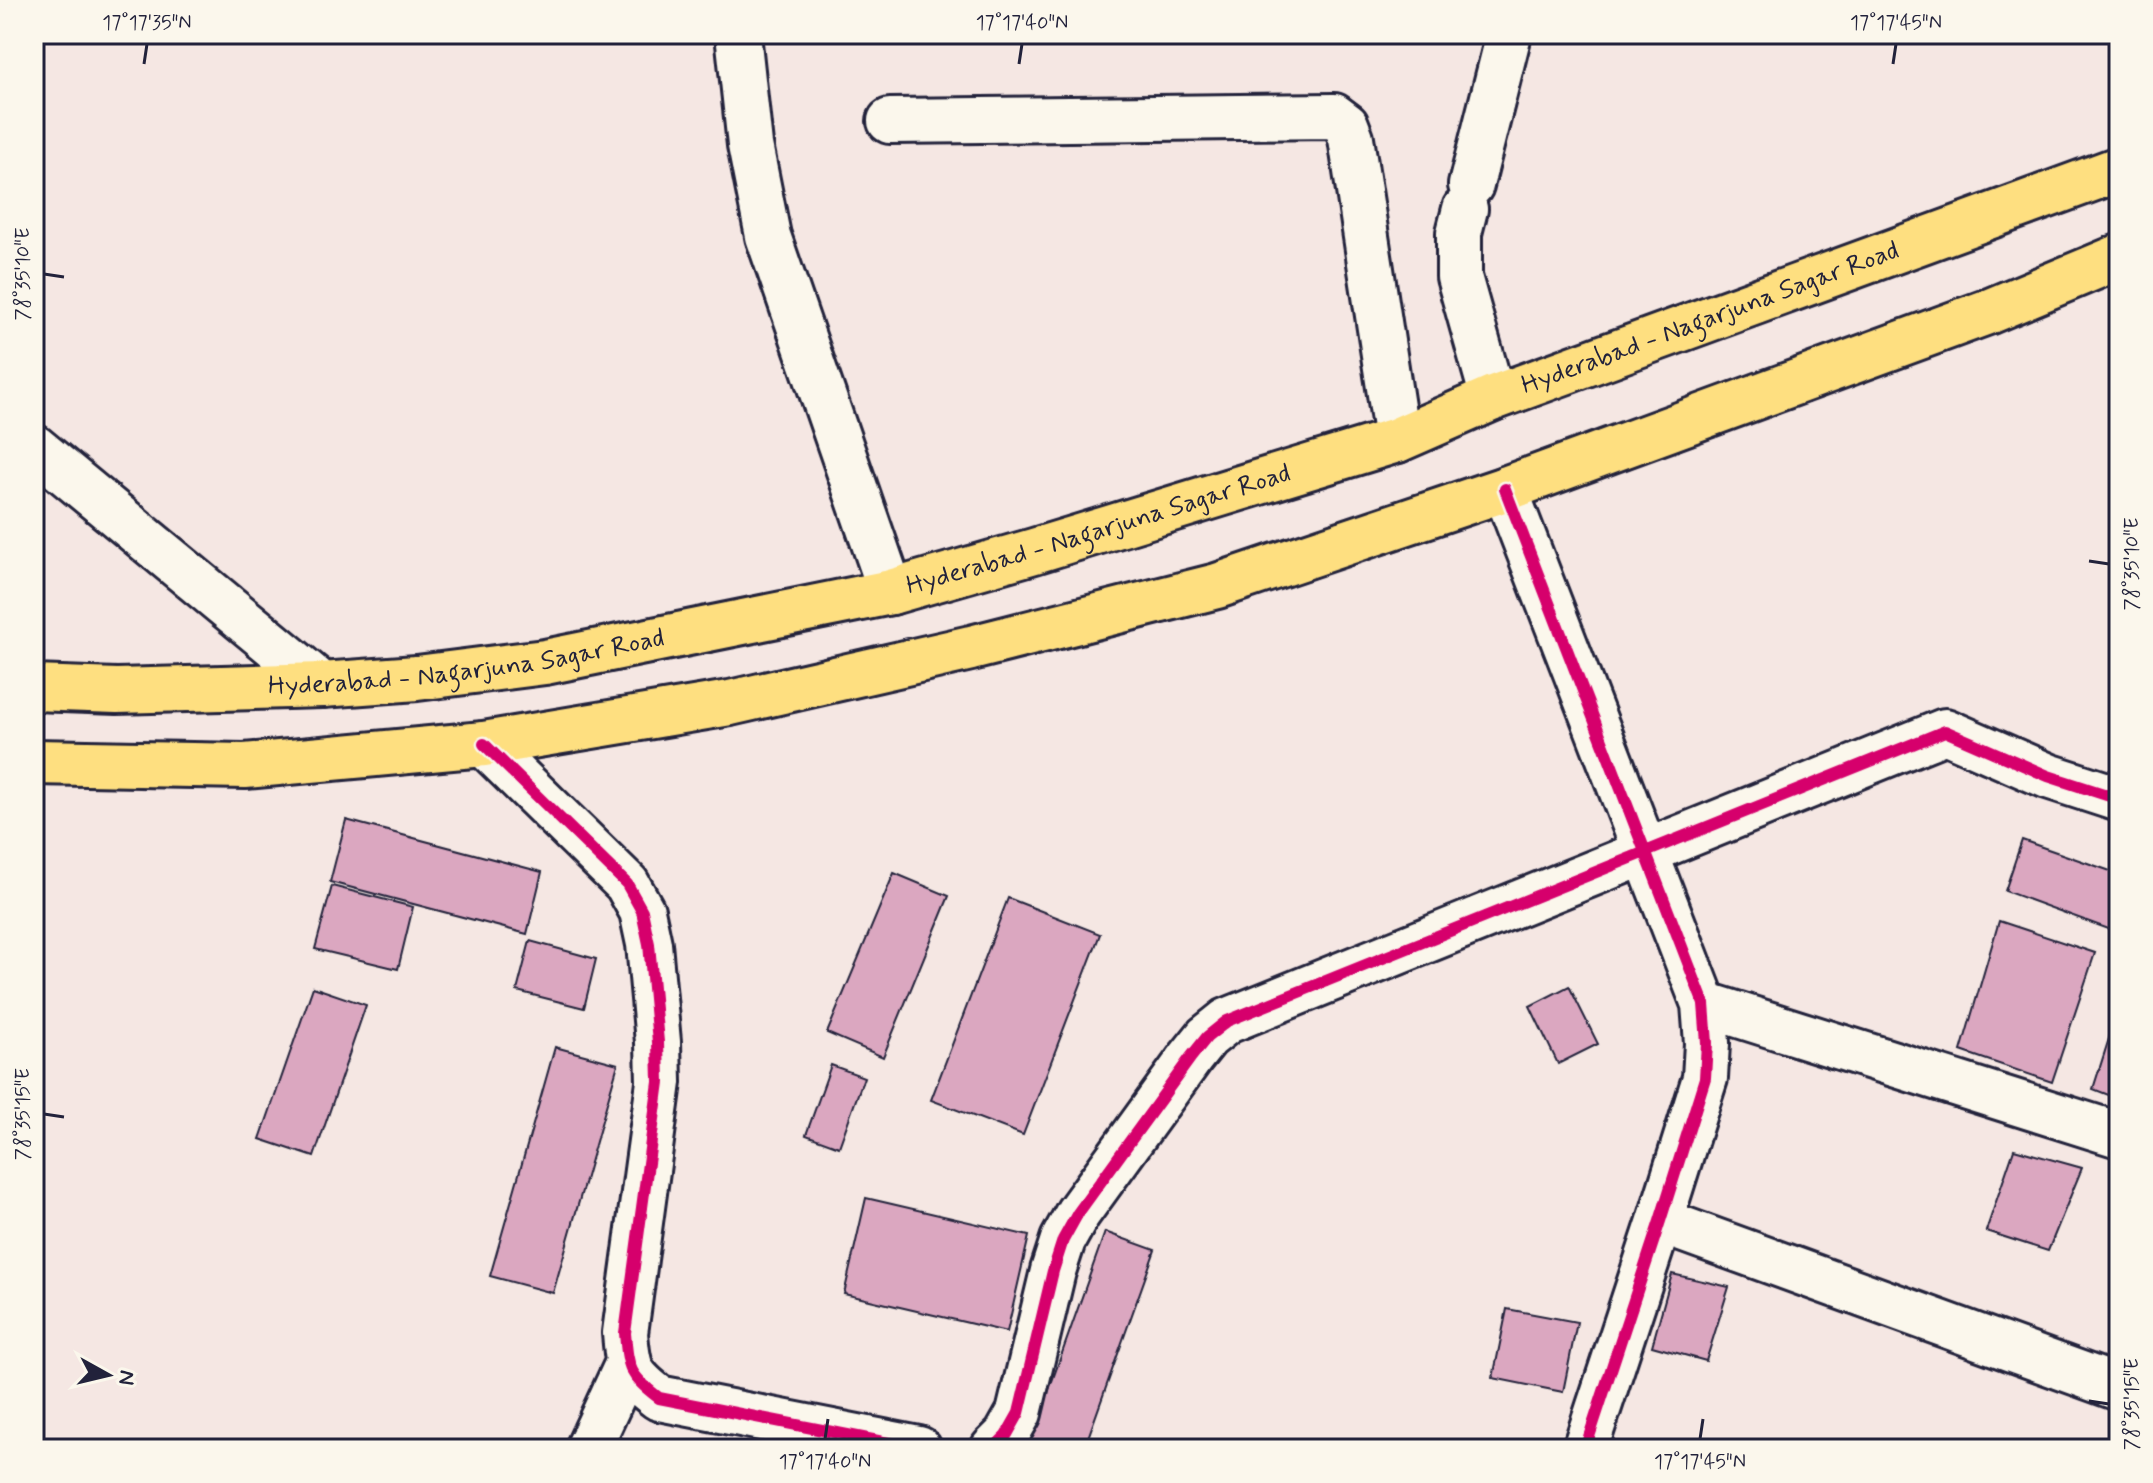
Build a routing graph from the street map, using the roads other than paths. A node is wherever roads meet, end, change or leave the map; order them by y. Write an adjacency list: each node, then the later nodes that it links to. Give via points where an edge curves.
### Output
1 (738, 34): 10 (street, via 750,145 768,236)
2 (1509, 34): 6 (street, via 1459,233 1459,277)
3 (890, 121): 7 (street, via 1334,116 1351,138)
4 (2119, 169): 6 (main road, Hyderabad - Nagarjuna Sagar Road)
5 (2119, 257): 9 (main road, via 1990,311)
6 (1493, 398): 7 (main road, Hyderabad - Nagarjuna Sagar Road)
7 (1397, 440): 10 (main road, Hyderabad - Nagarjuna Sagar Road)
8 (34, 447): 11 (street)
9 (1505, 489): 13 (main road, via 1217,586 1065,625 730,703); 16 (street)
10 (891, 592): 11 (main road, Hyderabad - Nagarjuna Sagar Road, via 545,662)
11 (322, 685): 12 (main road, Hyderabad - Nagarjuna Sagar Road)
12 (34, 688)
13 (484, 744): 14 (main road, via 245,766); 20 (street, via 627,884 642,911 651,958 659,1082 625,1333)
14 (34, 762)
15 (2119, 799): 16 (street, via 2048,776 1945,731)
16 (1644, 852): 17 (street); 25 (street, via 1227,1021 1207,1037 1063,1240 1019,1413)
17 (1704, 1004): 18 (street); 19 (street, via 1705,1078)
18 (2119, 1135)
19 (1660, 1221): 21 (street); 22 (street)
20 (627, 1365): 23 (street); 24 (street, via 659,1398)
21 (2119, 1388)
22 (1598, 1446)
23 (588, 1449)
24 (919, 1449)
25 (993, 1449)

